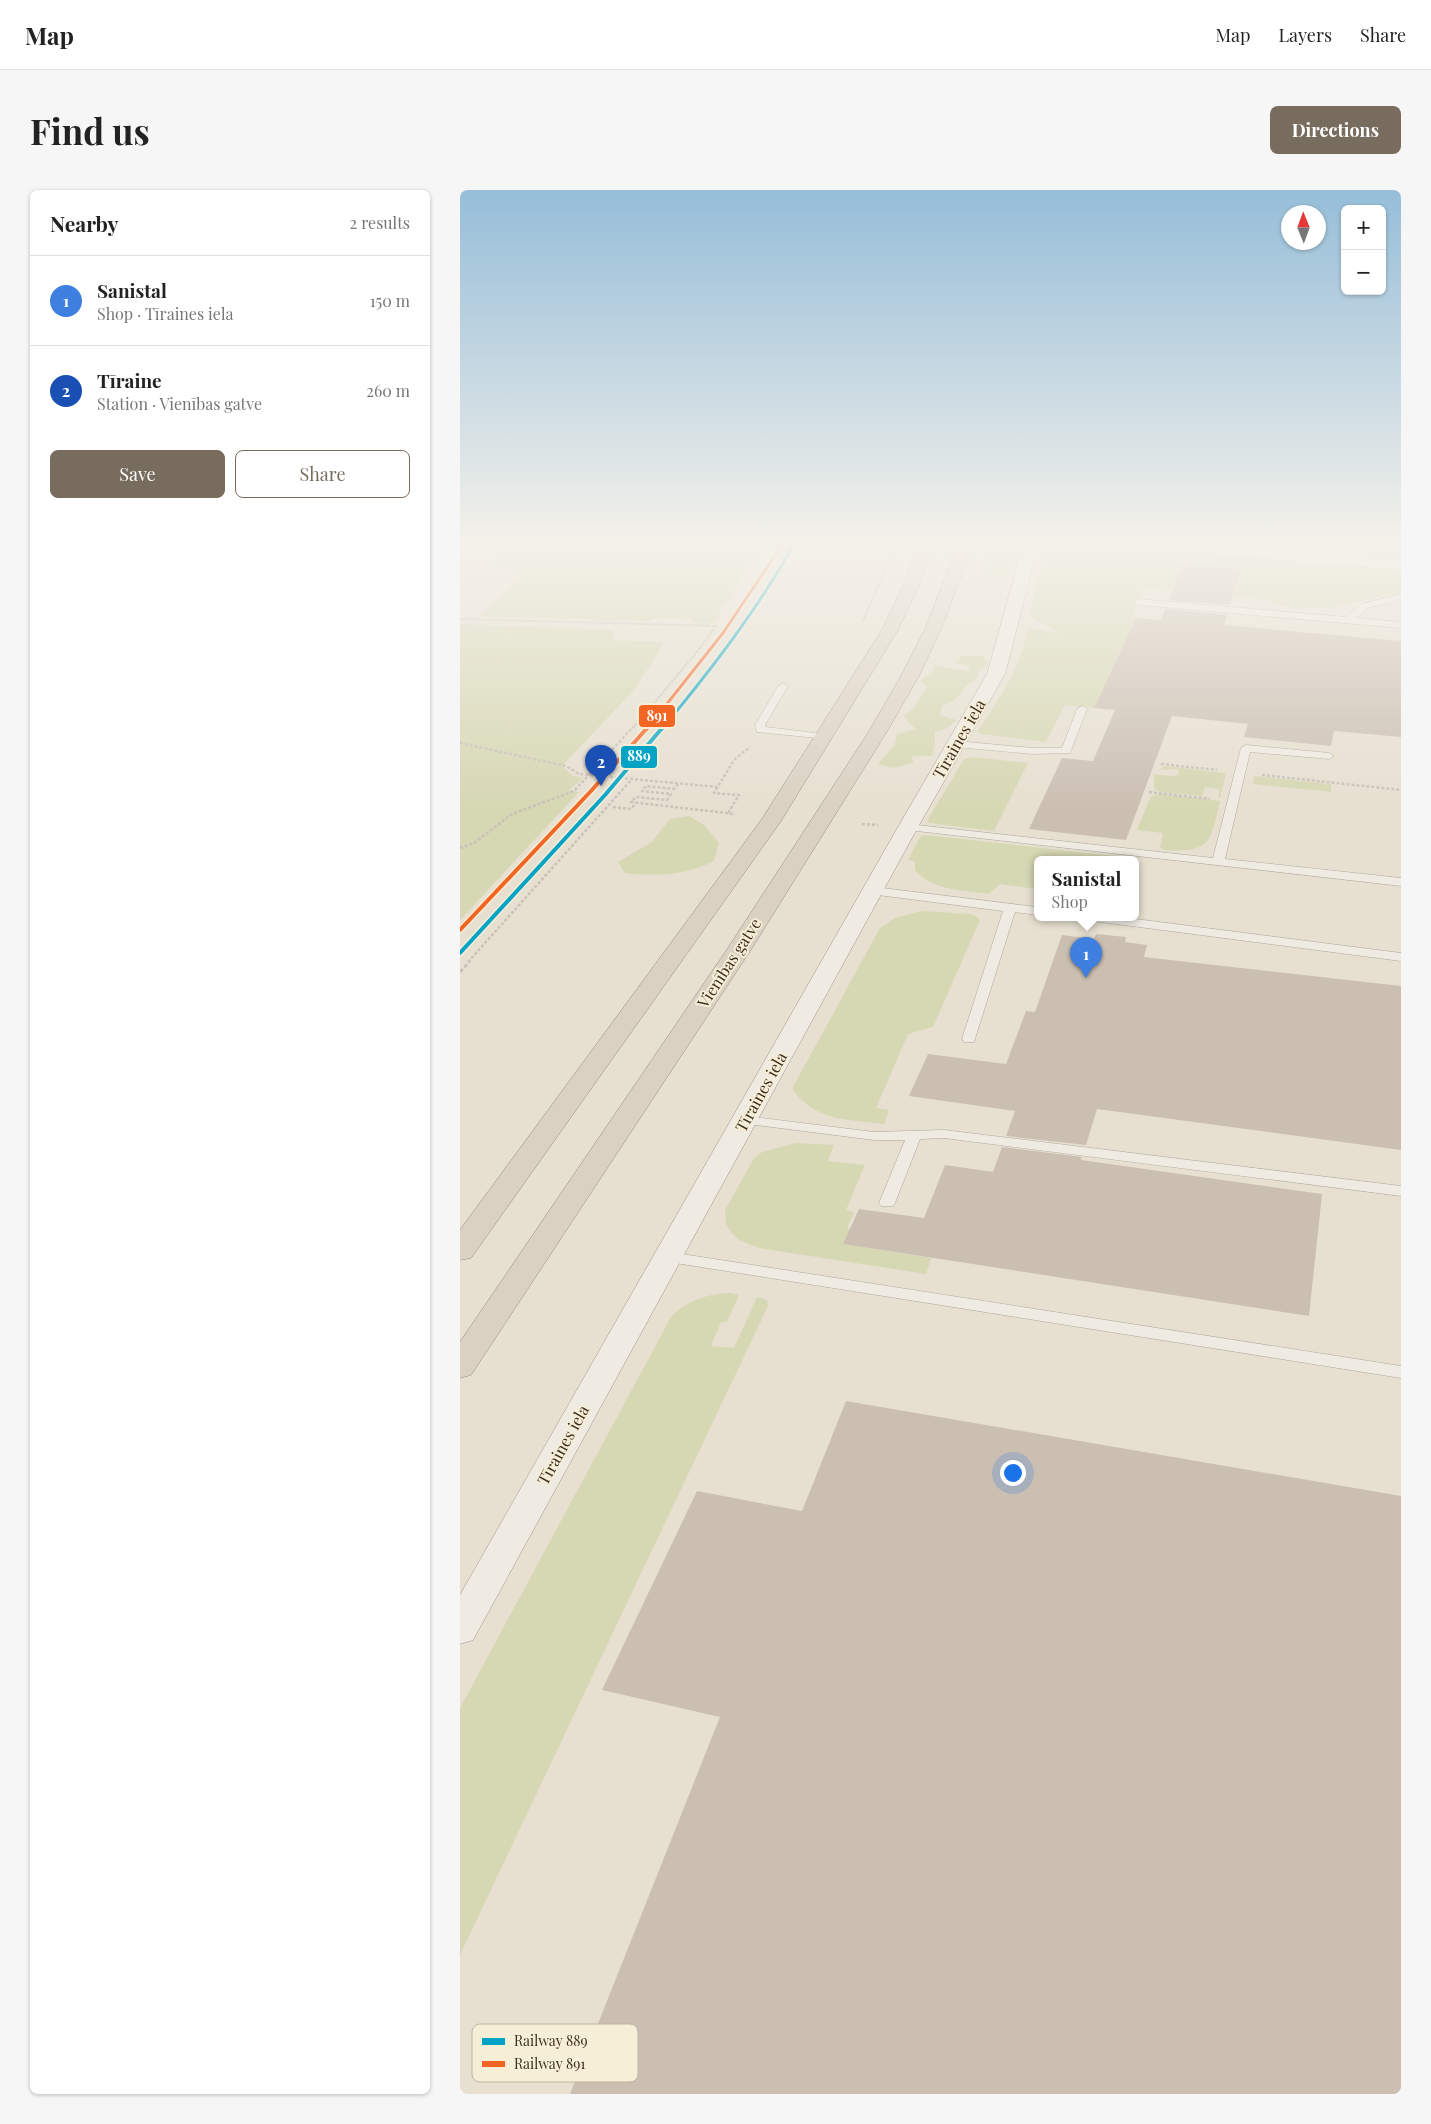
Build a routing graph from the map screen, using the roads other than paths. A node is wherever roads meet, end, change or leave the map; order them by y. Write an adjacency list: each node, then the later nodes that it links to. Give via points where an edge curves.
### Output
1 (889, 631): 6 (highway)
2 (932, 631): 24 (highway, Vienības gatve, via 877,733 740,948)
3 (1008, 631): 7 (street, Tīraines iela, via 996,674)
4 (784, 686): 6 (lane, via 760,725 761,730)
5 (1082, 709): 7 (lane, via 1066,751)
6 (823, 737): 22 (highway, via 771,821)
7 (956, 744): 9 (street, Tīraines iela)
8 (1329, 756): 10 (lane, via 1246,748)
9 (908, 827): 10 (lane); 12 (street, Tīraines iela)
10 (1218, 862): 11 (lane)
11 (1401, 882)
12 (874, 890): 13 (lane); 18 (street, Tīraines iela)
13 (1010, 908): 14 (lane); 17 (lane)
14 (1034, 911)
15 (1124, 921): 16 (lane)
16 (1401, 957)
17 (969, 1039)
18 (745, 1120): 19 (lane, via 874,1136); 23 (street, Tīraines iela)
19 (914, 1135): 20 (lane, via 954,1135); 21 (lane)
20 (1401, 1191)
21 (887, 1203)
22 (460, 1251)
23 (669, 1256): 25 (lane); 26 (street, Tīraines iela)
24 (460, 1367)
25 (1401, 1372)
26 (460, 1629)

